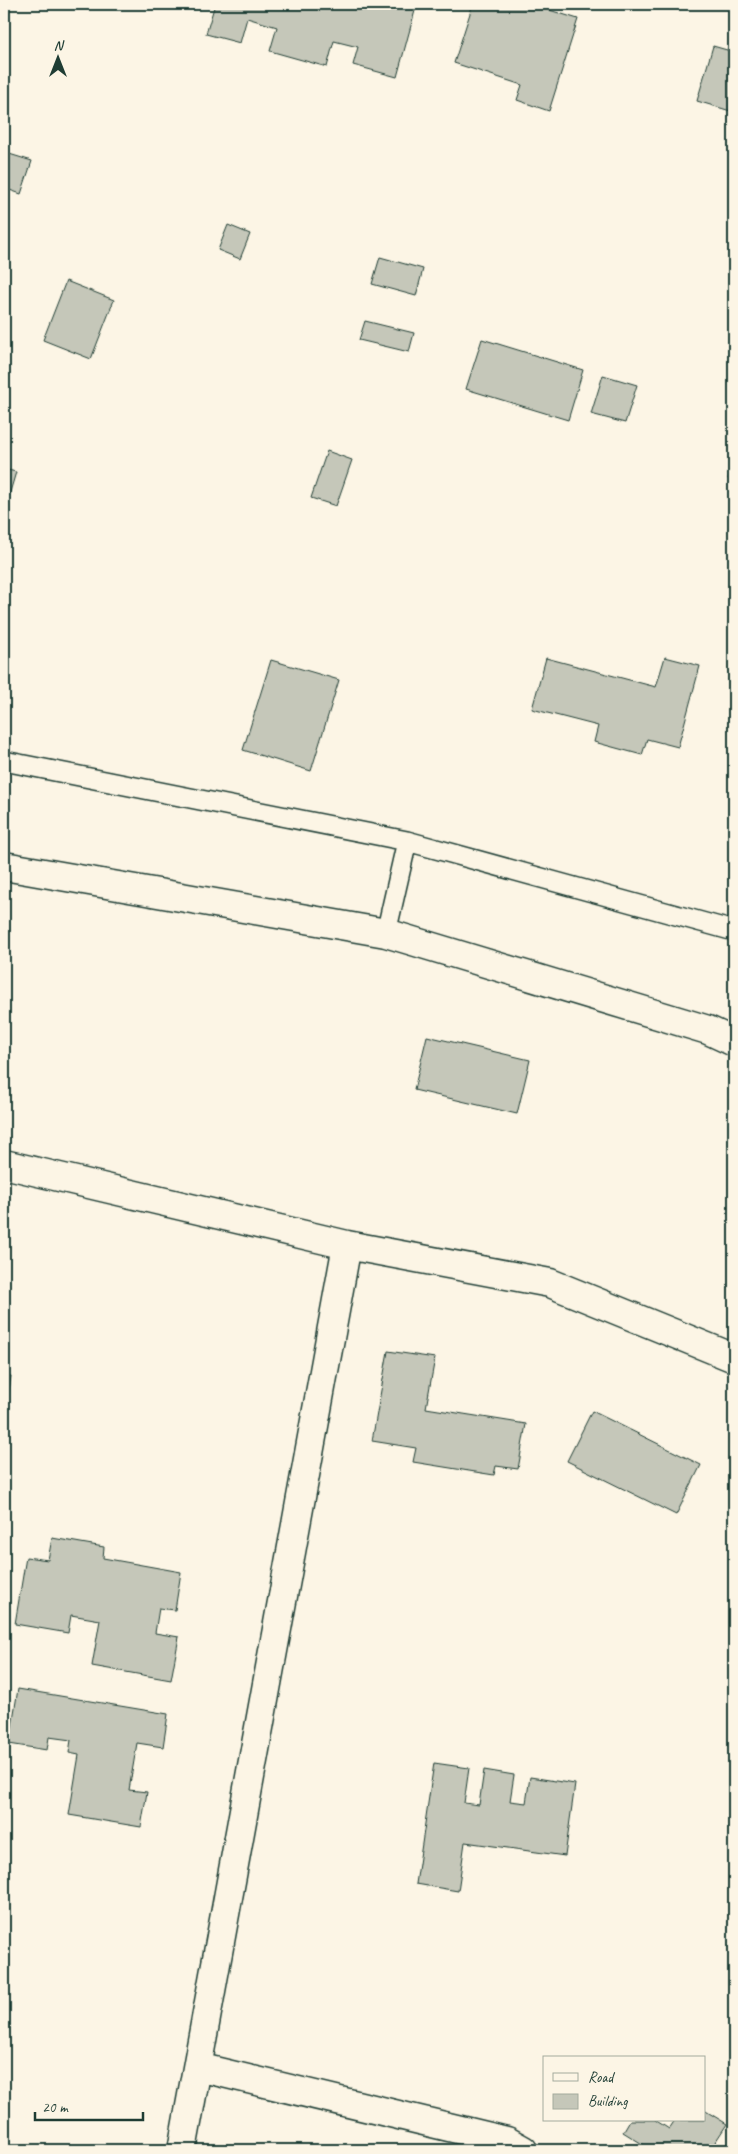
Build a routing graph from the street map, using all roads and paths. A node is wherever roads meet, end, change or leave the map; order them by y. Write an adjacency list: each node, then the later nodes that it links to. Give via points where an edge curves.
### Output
1 (4, 761): 2 (lane)
2 (407, 841): 4 (lane); 5 (lane)
3 (4, 866): 5 (street)
4 (734, 931)
5 (386, 933): 6 (street, via 708,1030)
6 (734, 1042)
7 (4, 1164): 8 (street)
8 (347, 1245): 9 (street, via 550,1283); 10 (street)
9 (734, 1358)
10 (198, 2067): 11 (street); 12 (street, via 507,2141)
11 (182, 2150)
12 (523, 2150)

